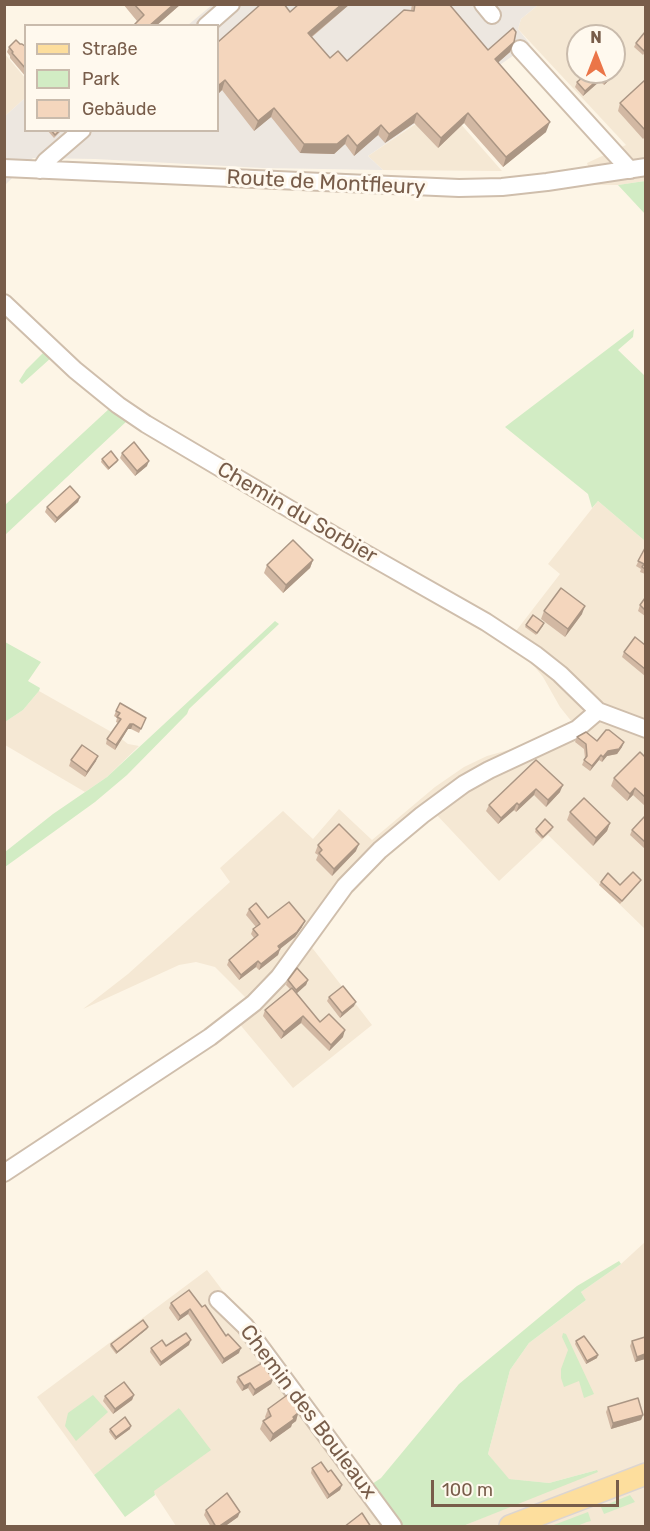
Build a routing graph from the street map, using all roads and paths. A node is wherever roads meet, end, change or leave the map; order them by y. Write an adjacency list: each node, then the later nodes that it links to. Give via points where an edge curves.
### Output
1 (231, 4): 2 (street)
2 (208, 24)
3 (520, 49): 6 (street)
4 (80, 132): 7 (street)
5 (4, 168): 7 (street, Route de Montfleury)
6 (638, 169): 7 (street, Route de Montfleury, via 547,183 459,188)
7 (40, 170)
8 (4, 303): 9 (street, Chemin du Sorbier, via 118,405 486,622 536,655)
9 (598, 711): 10 (street); 11 (street, via 577,729 464,784 422,815 345,886 279,976 254,1003 210,1037)
10 (644, 725)
11 (4, 1173)
12 (218, 1300): 14 (street, Chemin des Bouleaux, via 245,1326)
13 (645, 1474): 15 (main road)
14 (393, 1527)
15 (510, 1527)

